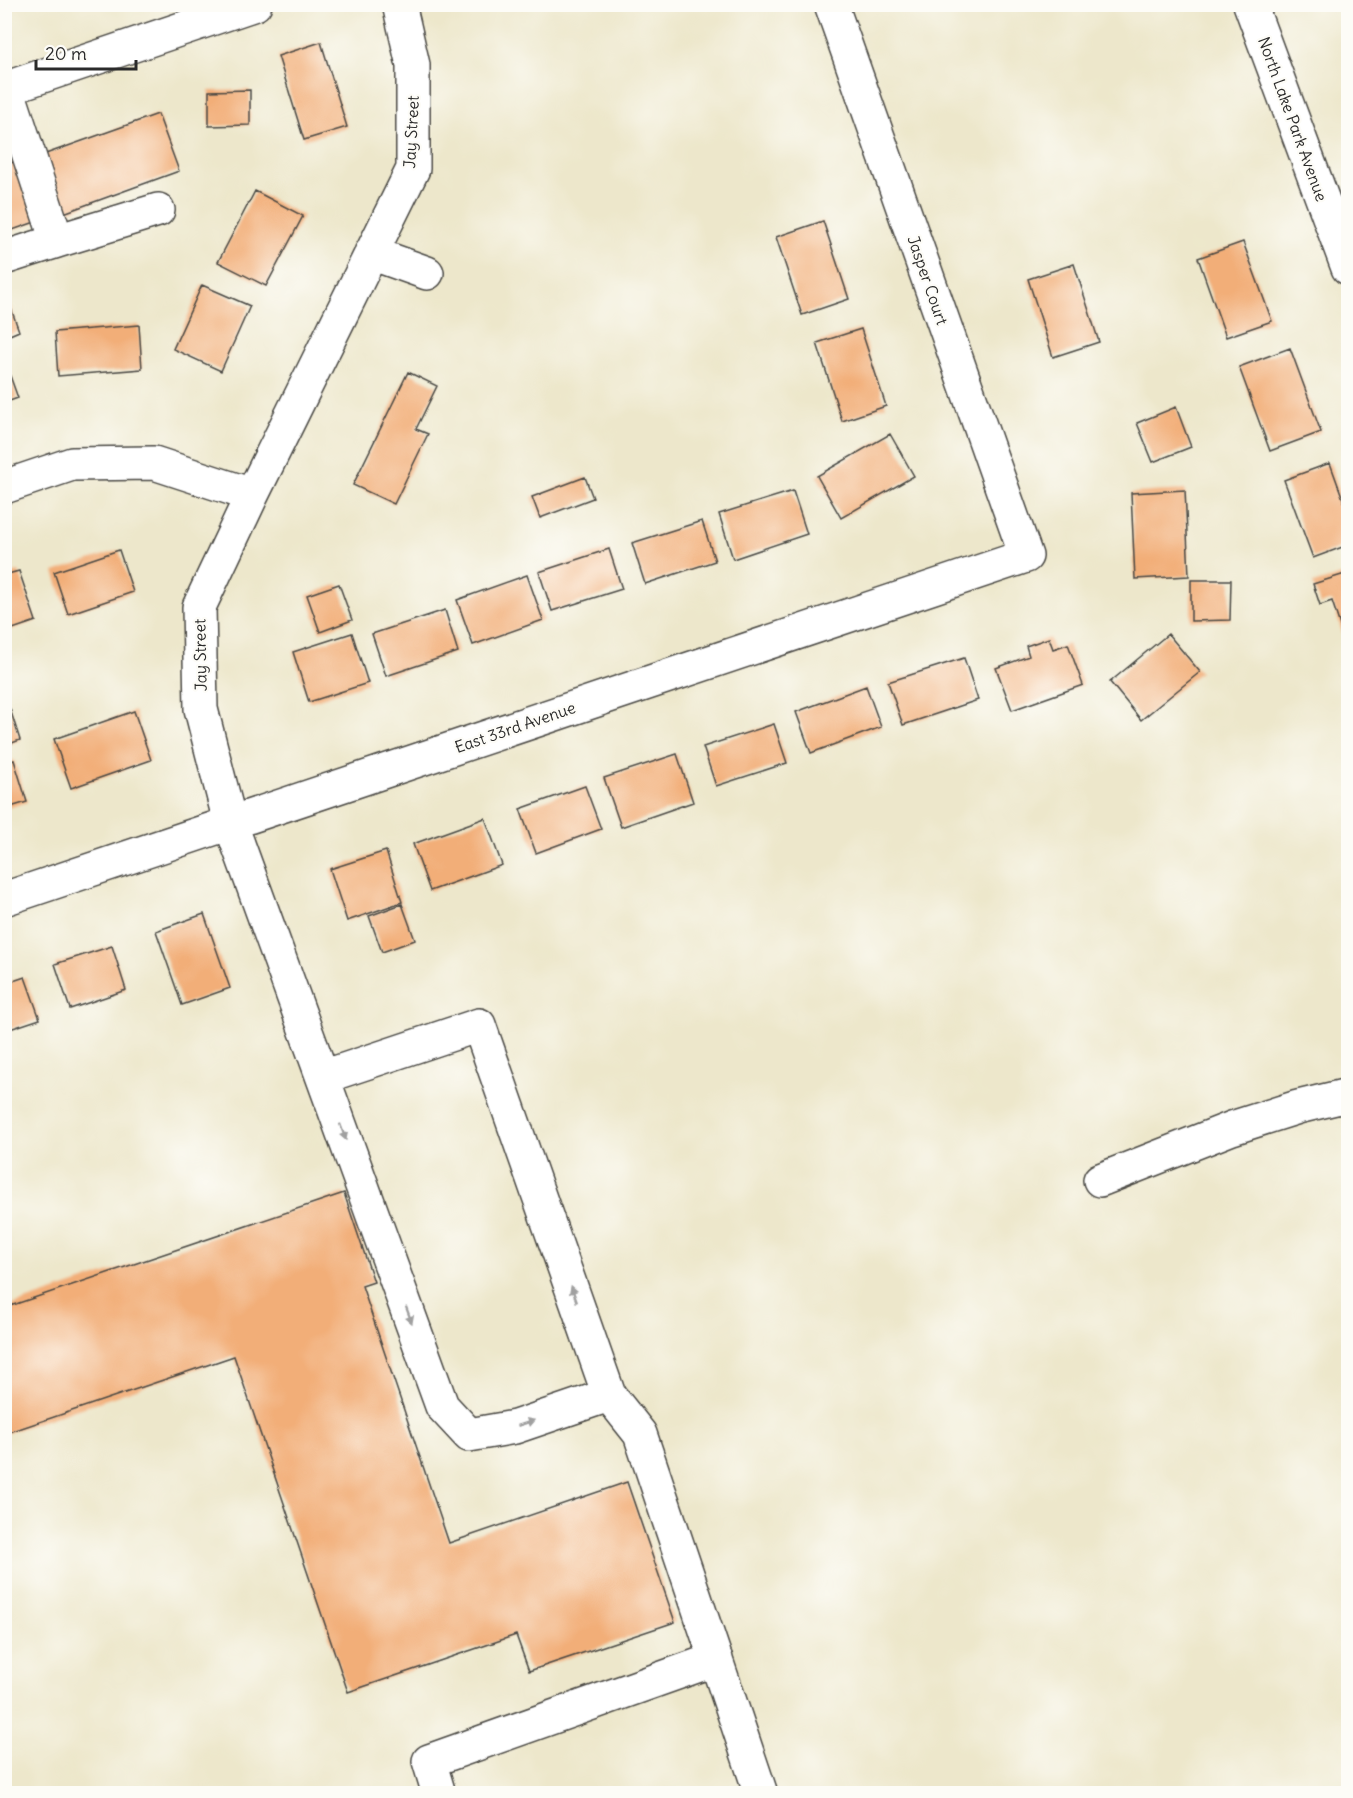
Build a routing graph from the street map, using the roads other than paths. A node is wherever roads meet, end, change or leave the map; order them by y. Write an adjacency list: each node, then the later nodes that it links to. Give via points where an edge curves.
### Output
1 (255, 4): 5 (street)
2 (399, 4): 8 (street, Jay Street, via 413,65 413,169)
3 (831, 4): 14 (street, Jasper Court)
4 (1250, 4): 10 (street, North Lake Park Avenue)
5 (6, 88): 7 (street)
6 (158, 210): 7 (street)
7 (57, 241): 9 (street)
8 (371, 253): 11 (street); 13 (street, Jay Street)
9 (4, 258)
10 (1348, 268)
11 (427, 273)
12 (4, 487): 13 (street, via 72,464 154,463)
13 (252, 495): 15 (street, Jay Street, via 200,607 201,709)
14 (1026, 556): 15 (street, East 33rd Avenue)
15 (230, 822): 16 (street, East 33rd Avenue); 17 (street, Jay Street)
16 (4, 899)
17 (323, 1077): 20 (street, Jay Street, one-way to 20, via 442,1406 469,1435 515,1427); 20 (street, one-way to 17, via 479,1024)
18 (1348, 1095): 19 (street, via 1232,1128)
19 (1100, 1180)
20 (609, 1395): 21 (street, via 640,1434)
21 (716, 1659): 22 (street, via 429,1761); 23 (street)
22 (439, 1794)
23 (761, 1794)

